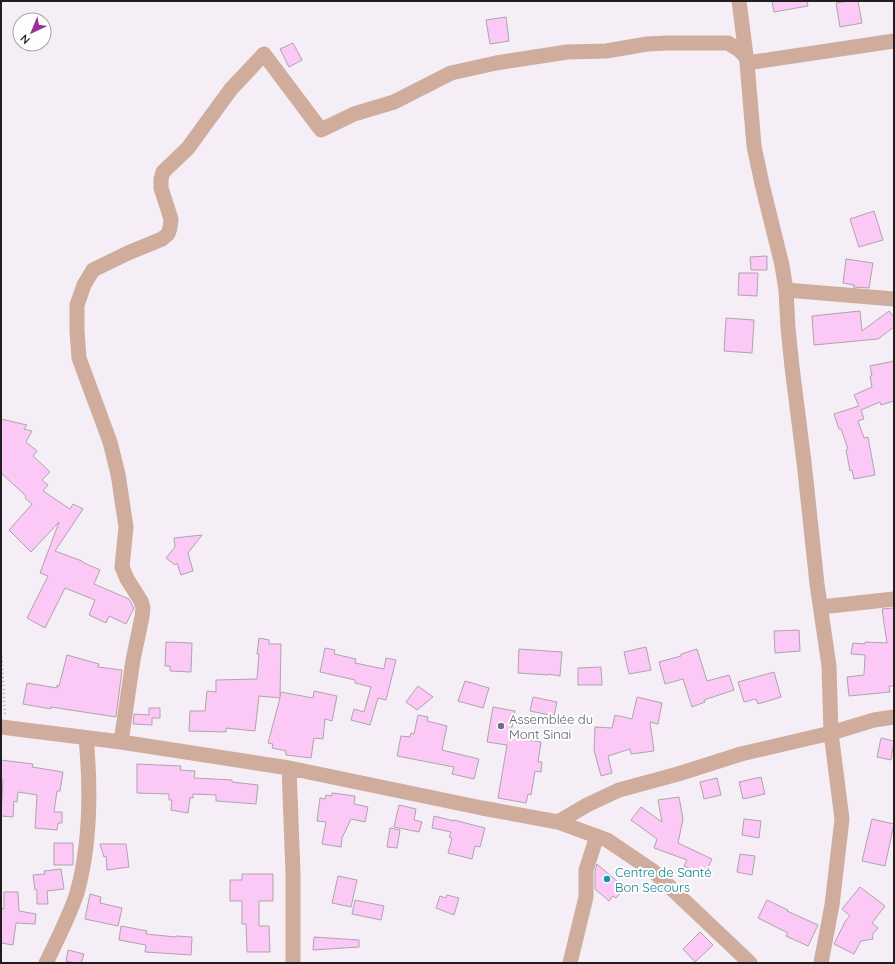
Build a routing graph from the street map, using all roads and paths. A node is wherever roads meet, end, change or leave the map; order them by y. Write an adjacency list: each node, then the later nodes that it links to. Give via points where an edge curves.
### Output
1 (739, 1): 3 (street)
2 (894, 41): 3 (street)
3 (747, 60): 4 (street, via 754,146); 13 (street, via 739,50 728,43 668,43 606,51 567,52 496,63 451,73 394,102 354,114 321,130 264,54 231,89 188,148 163,172 161,188 170,219 168,234 162,240 93,270 84,284 77,305 79,358 110,442 118,474 126,527 122,567 143,608)
4 (786, 290): 5 (street); 7 (street, via 792,367)
5 (894, 299)
6 (894, 599): 7 (street)
7 (821, 607): 11 (street, via 829,666)
8 (1, 653): 10 (path)
9 (894, 717): 11 (street, via 874,720)
10 (3, 727): 12 (street)
11 (831, 733): 15 (street, via 741,754 619,790); 21 (street, via 842,819 832,905)
12 (86, 738): 13 (street); 17 (street, via 90,801 84,864 76,894)
13 (121, 742): 14 (street)
14 (289, 768): 15 (street); 18 (street)
15 (558, 822): 16 (street)
16 (597, 836): 19 (street, via 586,870 586,897); 20 (street, via 653,871)
17 (46, 963)
18 (293, 963)
19 (570, 963)
20 (750, 963)
21 (821, 963)

